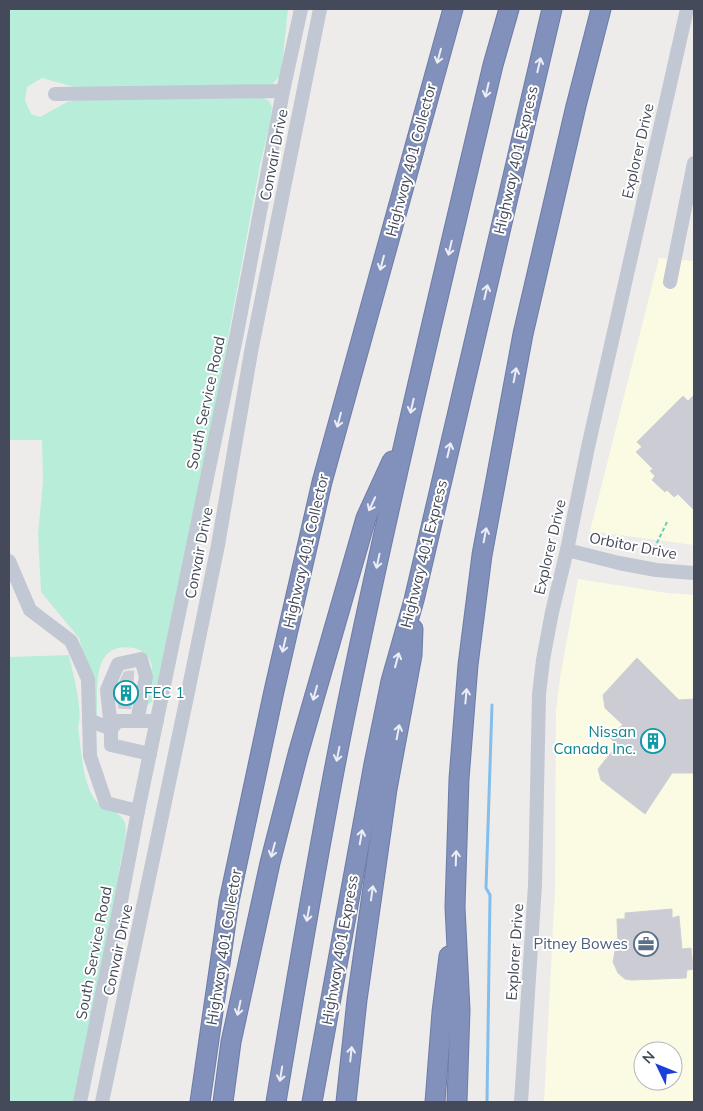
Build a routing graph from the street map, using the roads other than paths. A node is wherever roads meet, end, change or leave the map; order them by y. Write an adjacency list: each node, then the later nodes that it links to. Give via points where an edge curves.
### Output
1 (301, 9): 8 (street, South Service Road)
2 (320, 9): 25 (street, Convair Drive, via 252,352 218,545)
3 (453, 9): 26 (highway, Highway 401 Collector, one-way to 26, via 322,482 278,672 229,901)
4 (509, 9): 12 (highway, one-way to 12)
5 (552, 9): 16 (highway, Highway 401 Express, one-way to 5)
6 (601, 9): 23 (highway, one-way to 6, via 459,779 468,665 482,555 523,334)
7 (687, 9): 13 (street, Explorer Drive)
8 (283, 92): 9 (street); 19 (street, South Service Road)
9 (55, 94)
10 (694, 163): 11 (street)
11 (670, 282)
12 (407, 428): 27 (highway, one-way to 27, via 366,518 298,754 270,863 231,1042); 28 (highway, one-way to 28, via 343,725)
13 (566, 550): 15 (street, Orbitor Drive, via 656,570); 33 (street, Explorer Drive, via 539,694 535,885)
14 (9, 561): 17 (street, via 30,610 71,641 88,680)
15 (694, 573)
16 (414, 600): 29 (highway, Highway 401 Express, one-way to 16, via 374,764 391,681); 30 (highway, one-way to 16, via 387,789 412,656)
17 (89, 720): 20 (street); 22 (street, via 90,756 106,803)
18 (137, 721): 19 (street); 20 (street, via 118,721); 20 (street, via 146,677 141,659 118,664 107,690)
19 (157, 721): 21 (street, South Service Road)
20 (111, 729): 21 (street, via 112,745)
21 (150, 754): 22 (street, South Service Road)
22 (138, 811): 24 (street, South Service Road)
23 (455, 907): 31 (highway); 32 (highway, via 460,1010)
24 (80, 1102)
25 (102, 1102)
26 (200, 1102)
27 (223, 1102)
28 (276, 1102)
29 (312, 1102)
30 (346, 1102)
31 (435, 1102)
32 (457, 1102)
33 (521, 1102)

